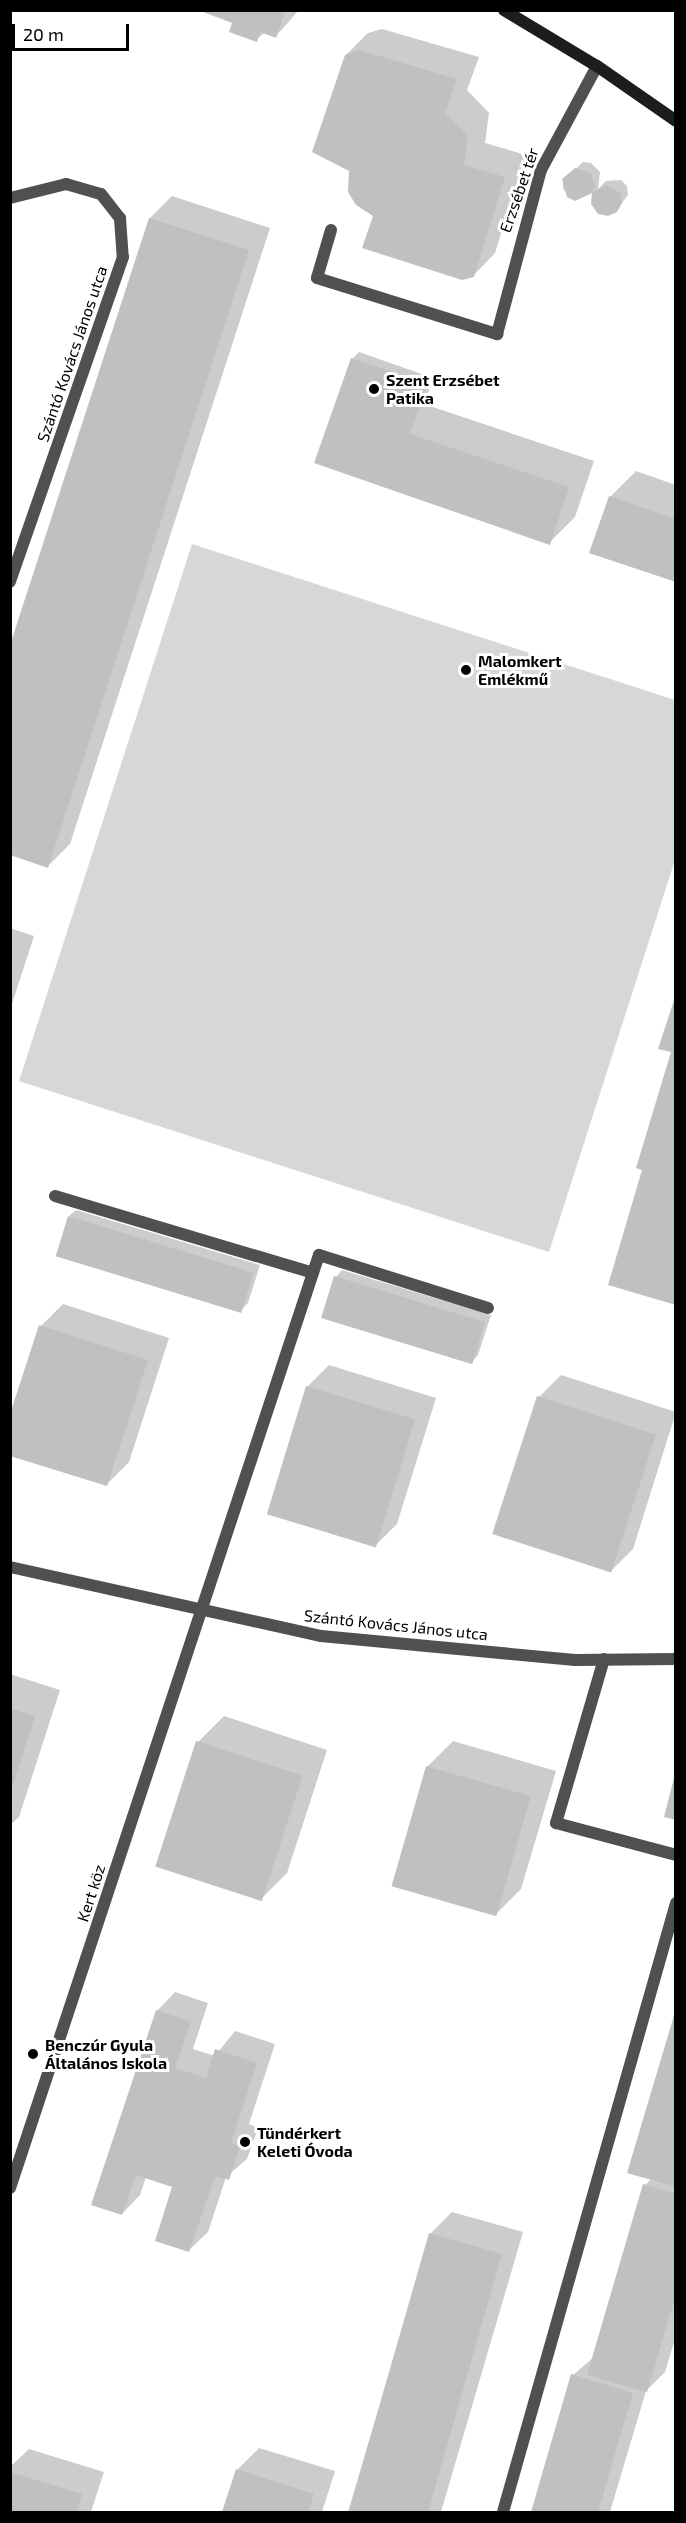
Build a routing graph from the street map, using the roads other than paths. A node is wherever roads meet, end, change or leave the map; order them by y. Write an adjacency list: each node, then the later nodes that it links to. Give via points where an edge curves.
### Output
1 (504, 10): 2 (main road)
2 (597, 66): 3 (main road); 5 (street, Erzsébet tér, via 562,124 541,170 497,334 317,278)
3 (675, 121)
4 (10, 198): 6 (street, Szántó Kovács János utca, via 66,184 101,194 120,218 123,257)
5 (331, 230)
6 (10, 582)
7 (55, 1196): 8 (street)
8 (313, 1273): 9 (street, via 319,1255); 11 (street, Kert köz)
9 (488, 1308)
10 (10, 1566): 11 (street, Szántó Kovács János utca)
11 (203, 1609): 12 (street, Szántó Kovács János utca, via 321,1636 575,1660); 16 (street, Kert köz)
12 (604, 1659): 13 (street, Szántó Kovács János utca); 14 (street, via 556,1823)
13 (675, 1659)
14 (675, 1855)
15 (675, 1903): 17 (street)
16 (10, 2188)
17 (503, 2512)

